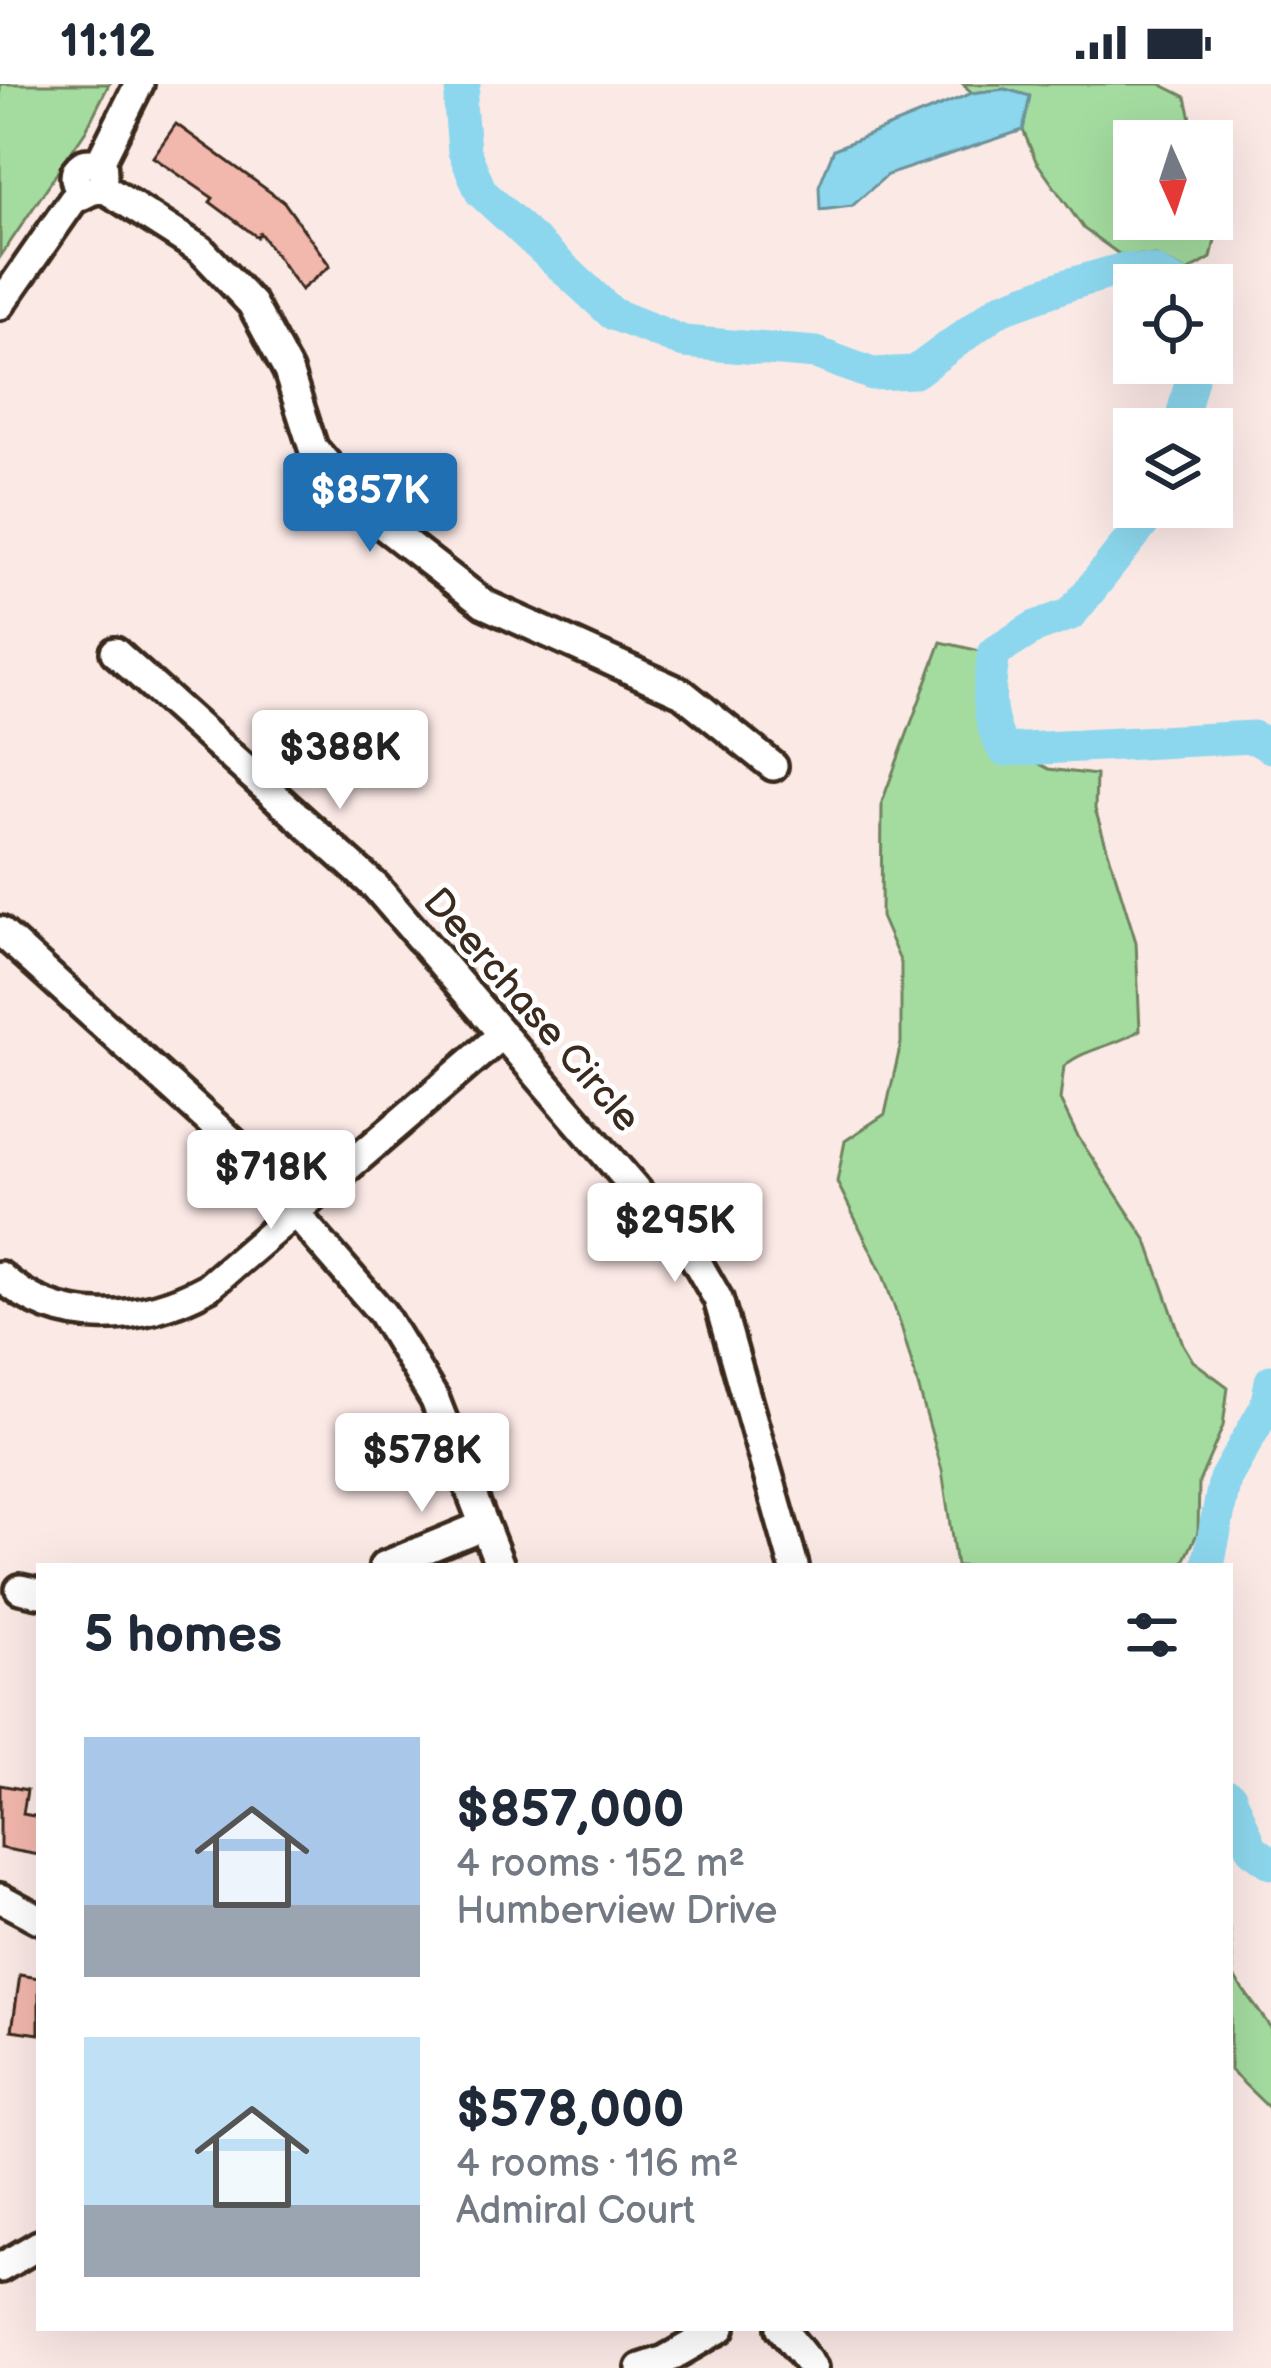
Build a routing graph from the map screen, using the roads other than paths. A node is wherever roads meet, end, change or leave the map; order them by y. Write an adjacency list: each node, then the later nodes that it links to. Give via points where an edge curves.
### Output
1 (139, 84): 2 (street)
2 (93, 180): 3 (street); 5 (street, via 202,250 252,304 288,371 313,448 375,519 484,604 682,693)
3 (0, 305)
4 (115, 652): 7 (street, Deerchase Circle, via 376,887)
5 (773, 766)
6 (0, 931): 8 (street, via 196,1106)
7 (503, 1034): 8 (street); 13 (street, Deerchase Circle, via 708,1277)
8 (296, 1213): 9 (street, via 208,1286 142,1313 82,1315 44,1304); 10 (street, via 416,1363)
9 (0, 1276)
10 (484, 1525): 11 (street); 12 (street)
11 (391, 1563)
12 (499, 1563)
13 (793, 1563)
14 (0, 1898): 15 (street)
15 (36, 1916)
16 (36, 2246): 17 (street)
17 (3, 2257)
18 (716, 2331): 20 (street)
19 (783, 2331): 21 (street)
20 (640, 2368)
21 (814, 2368)

